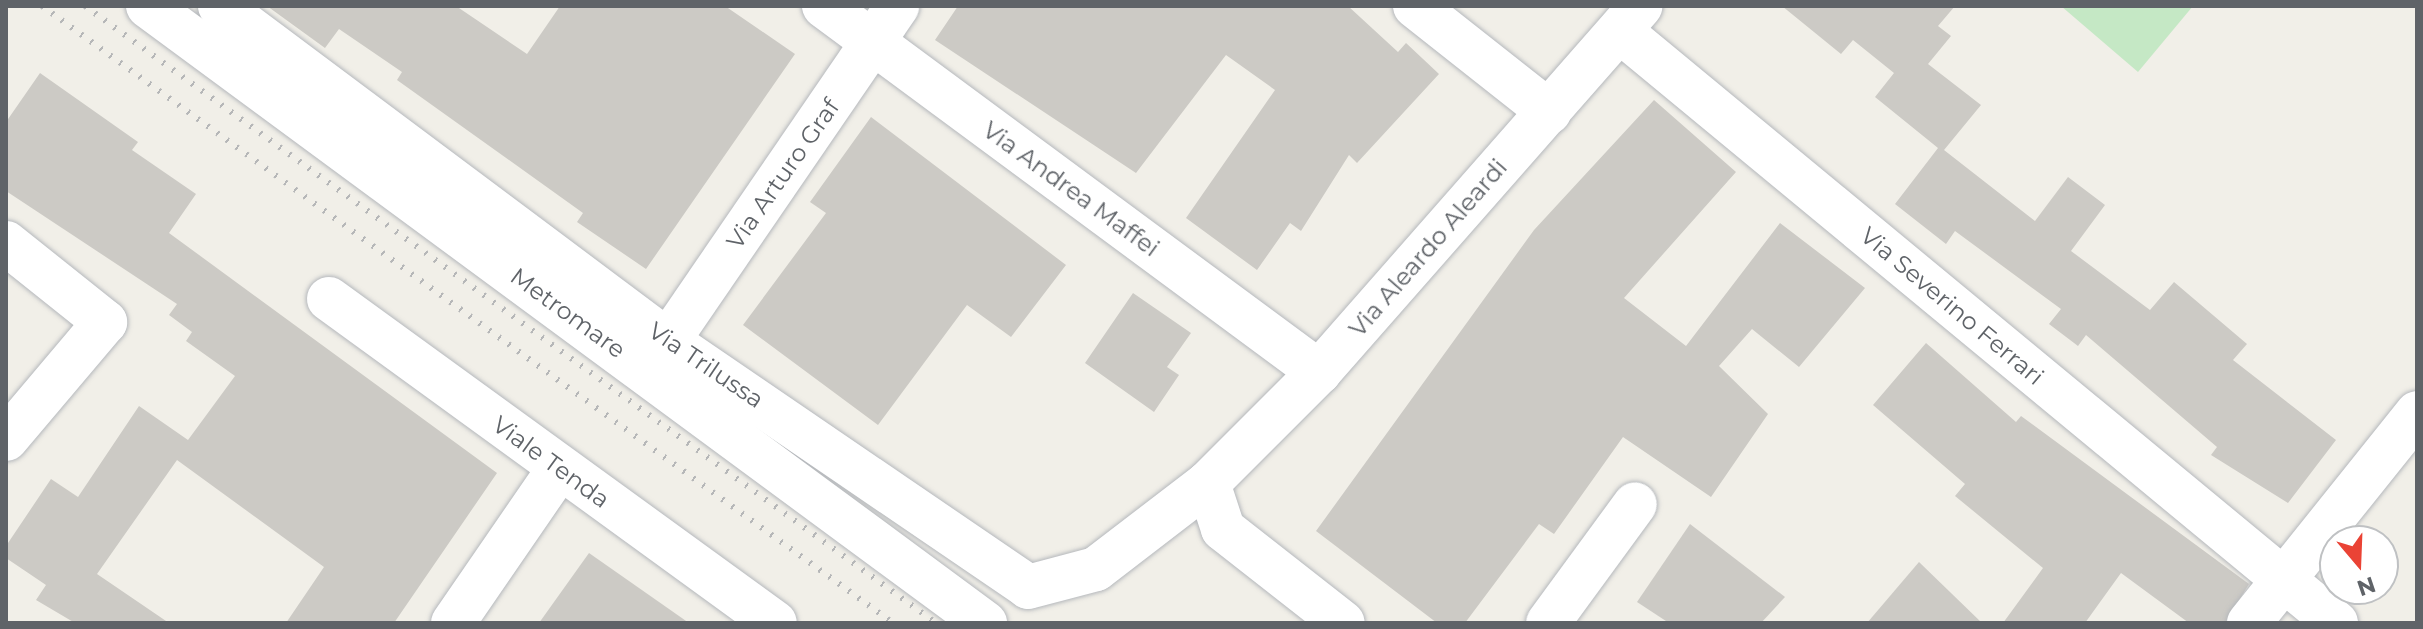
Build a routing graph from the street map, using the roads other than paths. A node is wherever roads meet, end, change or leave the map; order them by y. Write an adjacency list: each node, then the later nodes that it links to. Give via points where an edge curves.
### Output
1 (148, 6): 21 (street, Metromare)
2 (220, 6): 11 (street, Via Trilussa)
3 (824, 6): 7 (street, Via Andrea Maffei)
4 (897, 6): 7 (street, Via Arturo Graf)
5 (1415, 6): 8 (street)
6 (1630, 18): 8 (street, Via Aleardo Aleardi); 18 (street, Via Severino Ferrari)
7 (873, 42): 11 (street, Via Arturo Graf); 12 (street, Via Andrea Maffei)
8 (1549, 112): 12 (street, Via Aleardo Aleardi)
9 (6, 243): 14 (street, via 105,322)
10 (329, 299): 15 (street, Viale Tenda)
11 (668, 341): 16 (street, Via Trilussa, via 1028,587 1068,582 1127,551)
12 (1319, 372): 16 (street, Via Aleardo Aleardi)
13 (2417, 413): 18 (street)
14 (6, 439)
15 (559, 469): 19 (street); 20 (street, Viale Tenda)
16 (1208, 483): 22 (street, via 1223,529)
17 (1635, 504): 23 (street)
18 (2284, 581): 24 (street); 25 (street, Via Severino Ferrari)
19 (453, 623)
20 (775, 623)
21 (985, 623)
22 (1343, 623)
23 (1548, 623)
24 (2249, 623)
25 (2336, 623)

